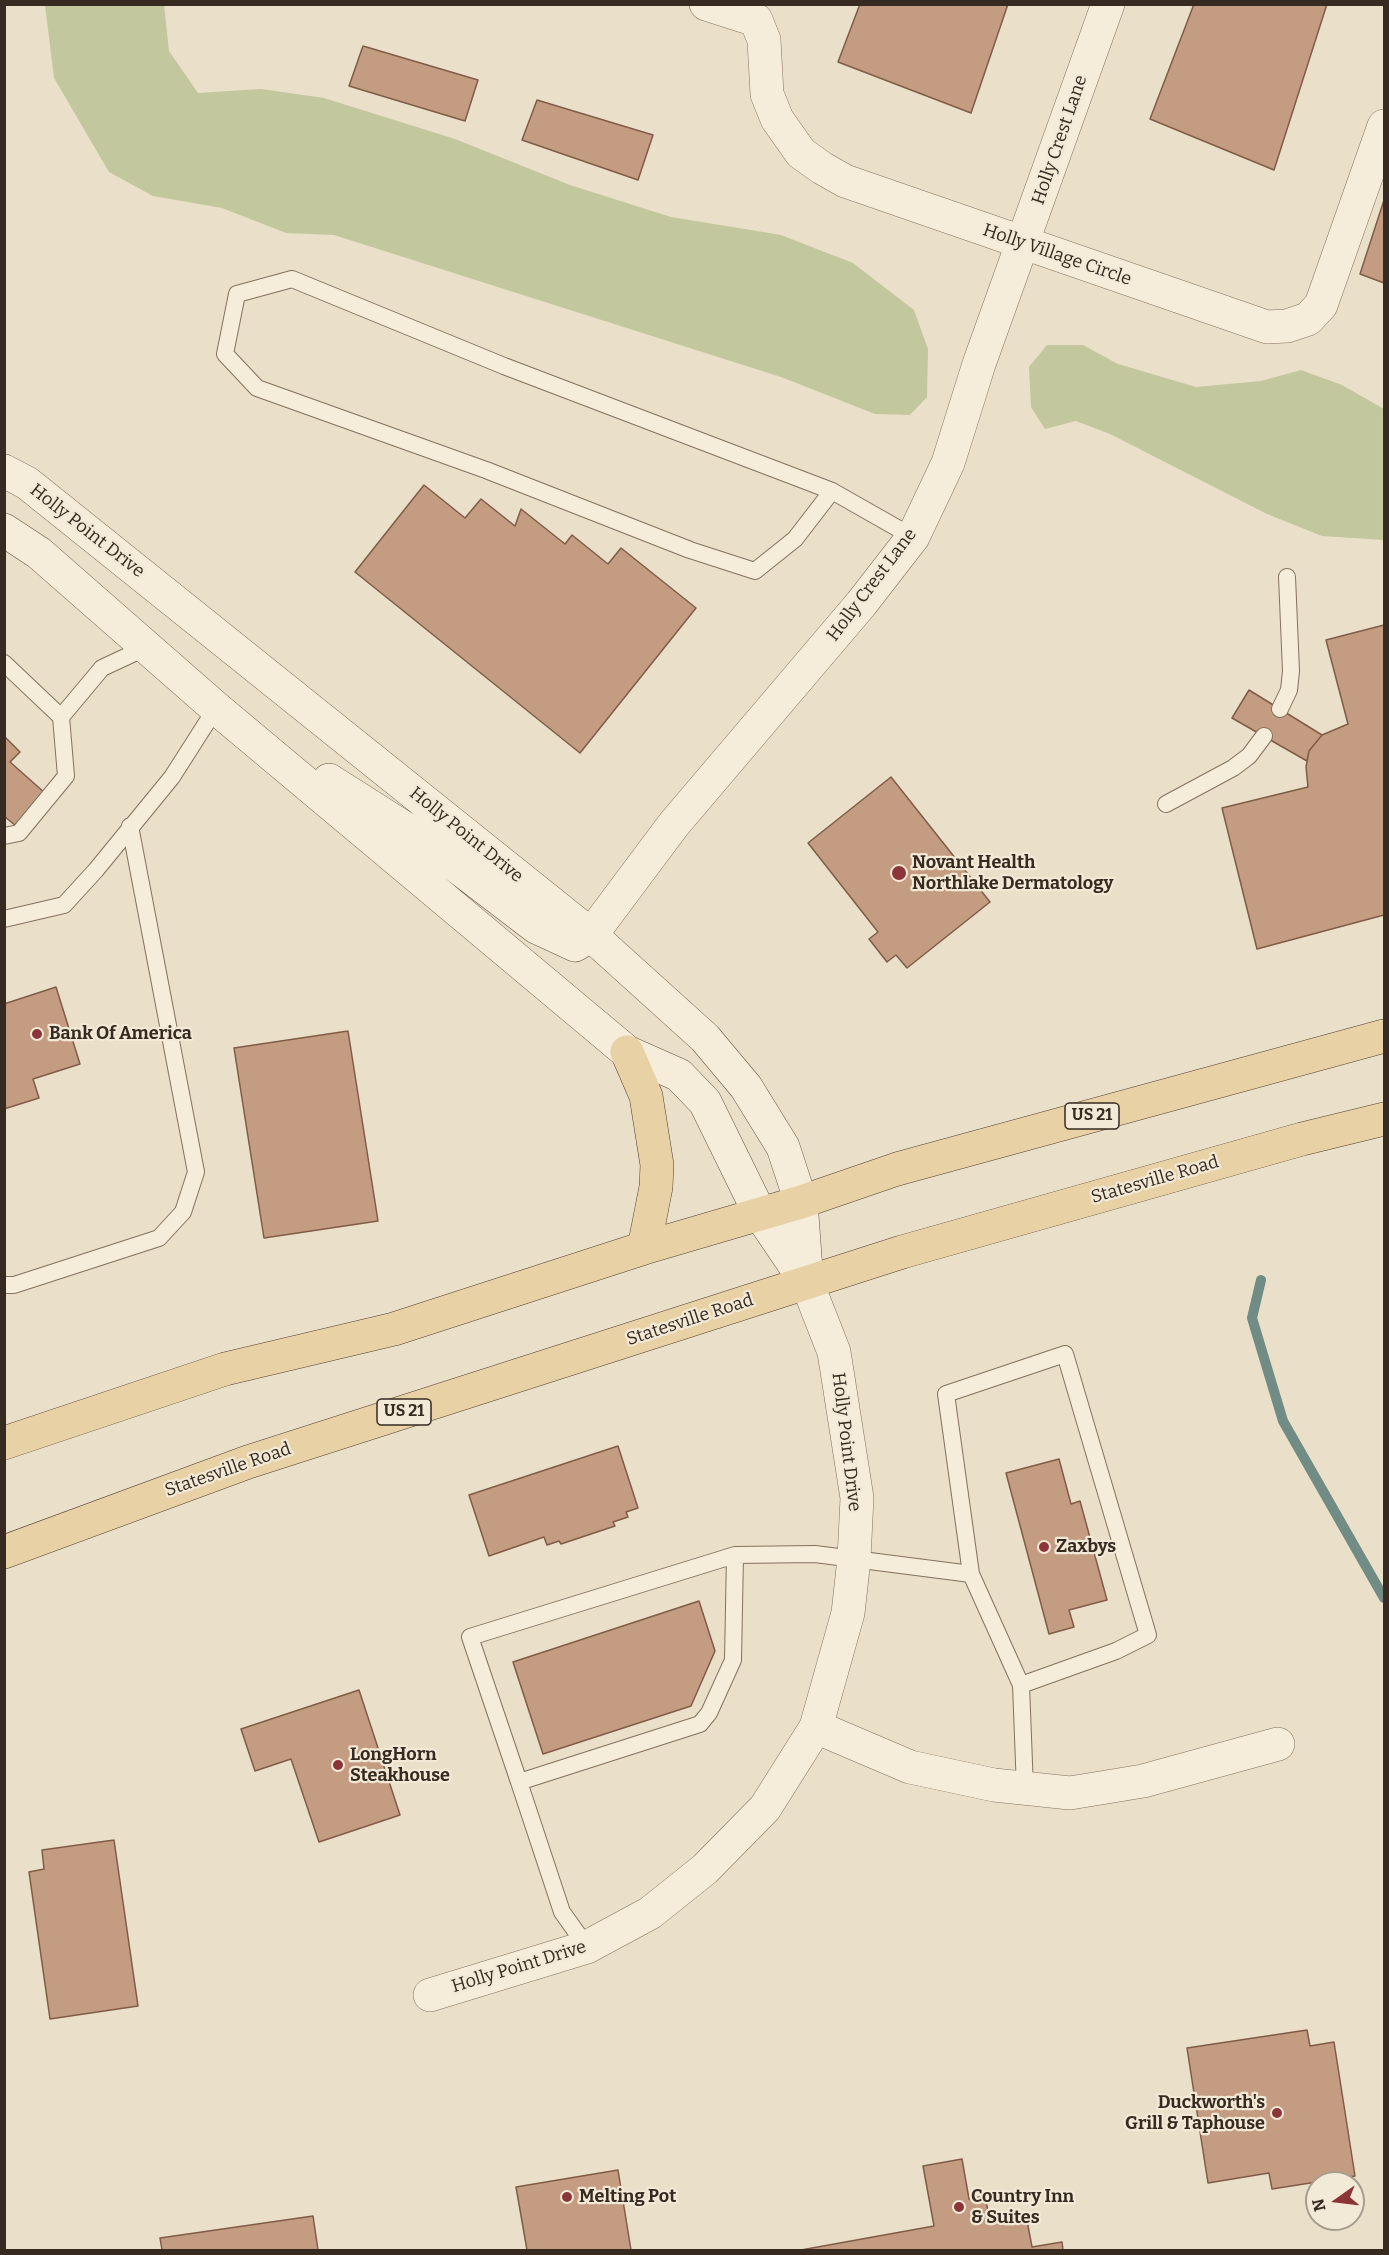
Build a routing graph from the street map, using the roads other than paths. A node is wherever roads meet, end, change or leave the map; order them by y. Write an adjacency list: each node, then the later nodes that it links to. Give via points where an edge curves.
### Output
1 (706, 4): 4 (street, Holly Village Circle, via 756,20 764,40 767,94 777,119 801,153 845,181)
2 (1107, 4): 4 (street, Holly Crest Lane)
3 (1384, 126): 4 (street, Holly Village Circle, via 1321,305 1308,319 1287,327 1267,327)
4 (1023, 243): 8 (street, Holly Crest Lane, via 948,463)
5 (4, 471): 20 (street, Holly Point Drive, via 27,483)
6 (832, 491): 6 (lane, via 504,366 292,279 237,294 225,354 257,388 486,470 690,550 755,571 795,539); 8 (lane)
7 (4, 530): 10 (street, Holly Point Drive, via 39,553)
8 (913, 537): 20 (street, Holly Crest Lane, via 674,824)
9 (1287, 577): 13 (lane, via 1291,672 1289,690)
10 (147, 647): 12 (street, Holly Point Drive); 14 (lane, via 102,668)
11 (4, 663): 14 (lane)
12 (216, 708): 17 (lane, via 172,777); 20 (street, via 417,836 536,927 575,945); 22 (street, Holly Point Drive)
13 (1280, 710)
14 (61, 717): 18 (lane, via 66,776 19,833)
15 (1264, 736): 16 (lane, via 1249,756 1233,768)
16 (1166, 804)
17 (130, 826): 19 (lane, via 64,904); 28 (lane, via 196,1173 183,1212 159,1238)
18 (4, 836)
19 (4, 919)
20 (591, 935): 24 (street, Holly Point Drive, via 705,1038 746,1087 783,1147)
21 (1384, 1036): 24 (main road, US 21, via 897,1169)
22 (627, 1052): 25 (street, Holly Point Drive, via 679,1075 705,1102); 26 (main road, via 646,1096 657,1165)
23 (1384, 1119): 27 (main road, Statesville Road / US 21, via 902,1252)
24 (801, 1202): 25 (main road, US 21); 27 (street, Holly Point Drive)
25 (760, 1214): 26 (main road, US 21); 27 (street, Holly Point Drive)
26 (644, 1248): 29 (main road, US 21, via 393,1329 225,1369)
27 (807, 1283): 30 (main road, Statesville Road / US 21, via 248,1462); 32 (street, Holly Point Drive, via 834,1352 857,1498)
28 (4, 1285)
29 (4, 1443)
30 (4, 1552)
31 (735, 1556): 32 (lane, via 815,1554); 37 (lane, via 733,1660 700,1724); 37 (lane, via 470,1637)
32 (854, 1559): 33 (lane); 35 (street, Holly Point Drive, via 848,1614)
33 (971, 1574): 34 (lane); 34 (lane, via 946,1394 1065,1354 1148,1635 1116,1651)
34 (1021, 1684): 38 (lane)
35 (816, 1727): 38 (street, via 910,1767); 39 (street, Holly Point Drive, via 765,1808 705,1869 650,1914)
36 (1278, 1744): 38 (street, via 1143,1781 1070,1793)
37 (519, 1782): 39 (lane, via 562,1912)
38 (1025, 1789)
39 (587, 1947): 40 (street, Holly Point Drive)
40 (430, 1995)

